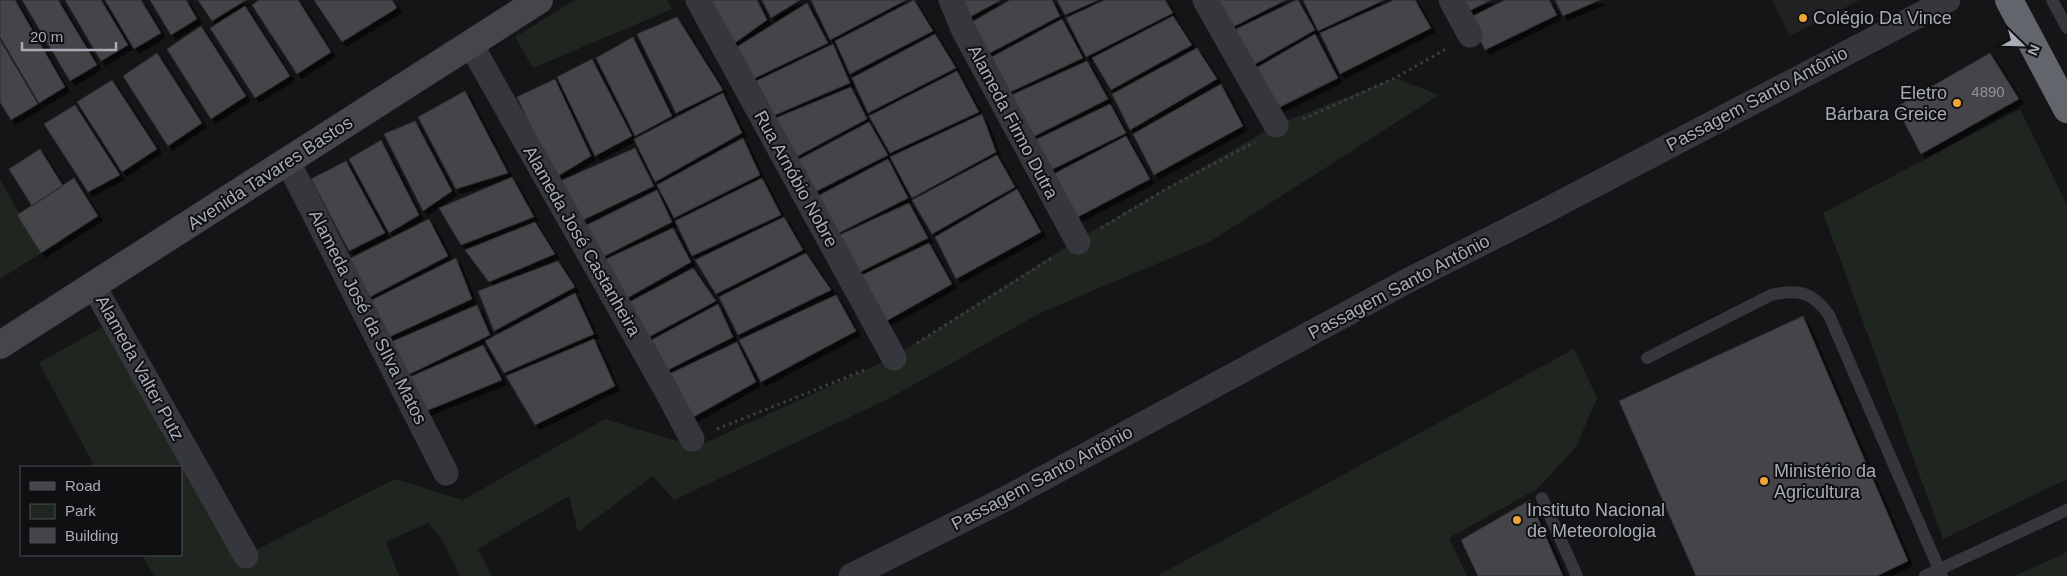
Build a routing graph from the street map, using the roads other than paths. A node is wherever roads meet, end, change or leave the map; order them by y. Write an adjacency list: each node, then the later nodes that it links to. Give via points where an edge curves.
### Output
1 (539, 0): 11 (main road, Avenida Tavares Bastos)
2 (698, 0): 18 (street, Rua Arnóbio Nobre)
3 (951, 0): 15 (street, Alameda Firmo Dutra, via 964,31)
4 (1205, 0): 13 (street)
5 (1451, 0): 10 (street)
6 (1948, 0): 26 (street, Passagem Santo Antônio, via 1407,281 1005,499)
7 (2009, 0): 12 (highway)
8 (2052, 0): 9 (lane)
9 (2067, 28)
10 (1470, 35)
11 (470, 43): 14 (main road, Avenida Tavares Bastos); 20 (street, Alameda José Castanheira)
12 (2067, 109)
13 (1276, 129)
14 (288, 162): 16 (main road, Avenida Tavares Bastos); 21 (street, Alameda José da SIlva Matos)
15 (1078, 242)
16 (93, 285): 17 (main road, Avenida Tavares Bastos); 24 (street, Alameda Valter Putz)
17 (0, 344)
18 (894, 358)
19 (1647, 358): 25 (lane, via 1771,295 1789,291 1805,293 1820,302 1829,315)
20 (692, 439)
21 (446, 473)
22 (1542, 498): 27 (lane)
23 (2067, 510): 25 (lane)
24 (246, 556)
25 (1940, 573): 28 (lane)
26 (851, 576)
27 (1577, 576)
28 (1925, 576)

